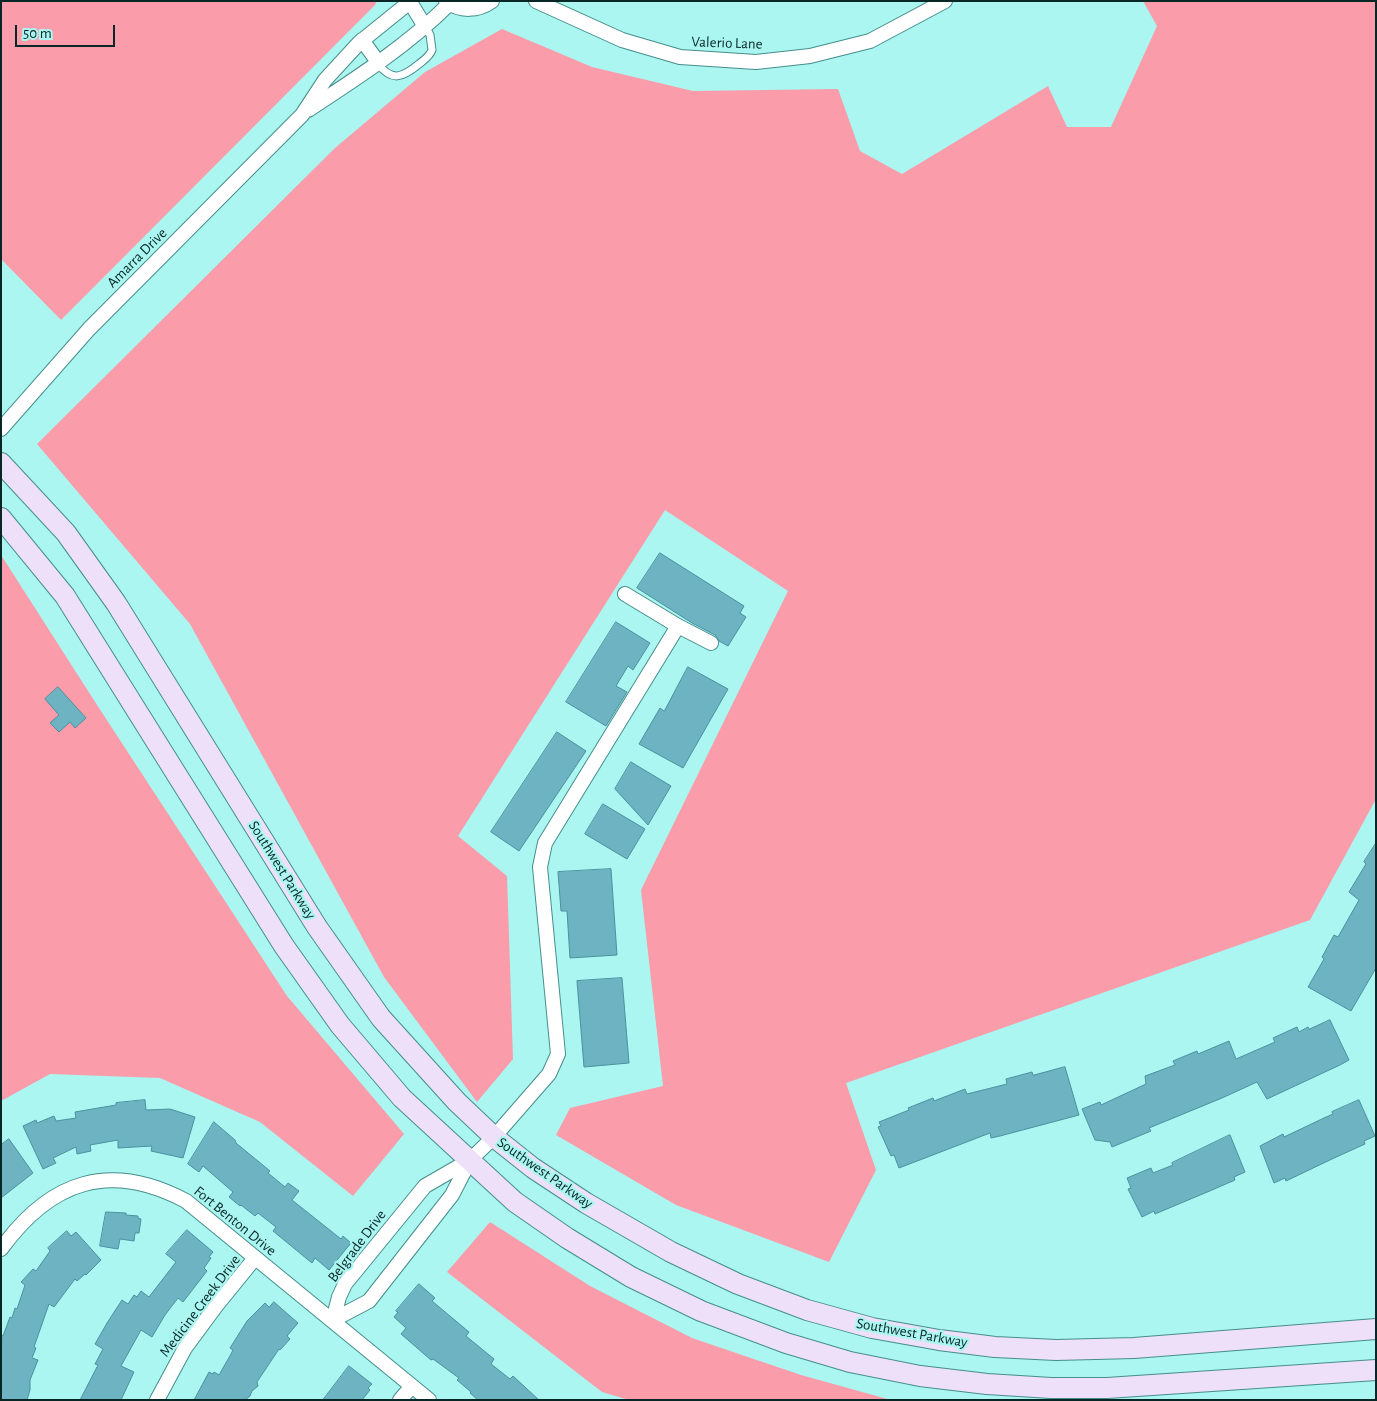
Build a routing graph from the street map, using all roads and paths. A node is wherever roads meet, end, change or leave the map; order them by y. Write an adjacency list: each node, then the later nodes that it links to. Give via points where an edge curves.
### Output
1 (492, 1): 5 (street, via 470,9)
2 (536, 1): 3 (street, Valerio Lane, via 622,40 680,57 756,62 810,56 870,41)
3 (945, 1)
4 (411, 2): 6 (street); 7 (street, Amarra Drive)
5 (448, 2): 6 (street, Amarra Drive)
6 (424, 25): 8 (street, Amarra Drive); 8 (lane, via 430,35 432,50 408,73 398,77 388,75)
7 (362, 40): 8 (street); 9 (street, Amarra Drive, via 325,80)
8 (377, 63): 9 (street, Amarra Drive)
9 (302, 115): 10 (street, Amarra Drive, via 89,329)
10 (1, 429)
11 (1, 463): 16 (main road, Southwest Parkway, via 66,533 116,603 317,927 381,1018 457,1102)
12 (1, 518): 17 (main road, via 65,596 284,946 340,1025 402,1098)
13 (625, 594): 14 (street)
14 (678, 626): 15 (street); 16 (street, Belgrade Drive, via 545,843 540,867 558,1054 549,1074)
15 (711, 643)
16 (494, 1137): 17 (street, Belgrade Drive); 21 (main road, Southwest Parkway, via 586,1203 670,1252 738,1284 808,1310 872,1328 967,1344 1056,1350 1134,1348)
17 (470, 1160): 20 (street, Belgrade Drive, via 452,1195 369,1301); 20 (street, Belgrade Drive, via 425,1186 344,1284); 24 (main road, via 515,1202 567,1238 631,1277 701,1311 786,1343 850,1362)
18 (1, 1249): 19 (street, Fort Benton Drive, via 35,1211 56,1196 79,1186 118,1180 148,1184 186,1201)
19 (255, 1258): 20 (street, Fort Benton Drive); 25 (street, Medicine Creek Drive, via 185,1348)
20 (333, 1320): 23 (street, Fort Benton Drive)
21 (1376, 1329)
22 (1376, 1370): 24 (main road, via 1107,1388)
23 (412, 1386): 26 (street); 27 (street, Fort Benton Drive)
24 (1051, 1396)
25 (157, 1400)
26 (400, 1400)
27 (429, 1400)

